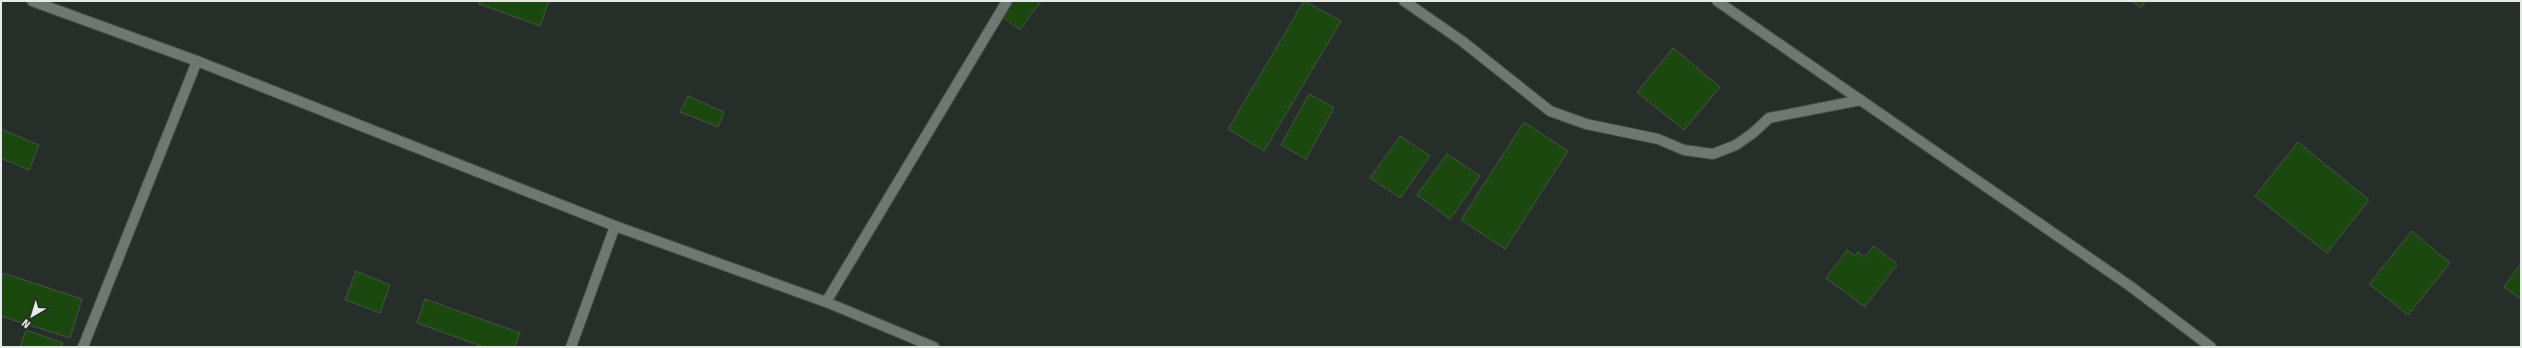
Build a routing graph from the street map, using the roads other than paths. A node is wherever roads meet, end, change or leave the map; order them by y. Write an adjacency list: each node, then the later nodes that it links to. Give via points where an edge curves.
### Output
1 (32, 1): 5 (street)
2 (1007, 1): 8 (street)
3 (1404, 1): 6 (street, via 1462,41 1550,111 1586,124 1658,139 1684,150 1713,154 1736,145 1753,134 1769,118)
4 (1717, 1): 6 (street)
5 (197, 61): 7 (street); 9 (street)
6 (1860, 100): 12 (street, via 2130,286)
7 (615, 226): 8 (street); 10 (street)
8 (826, 302): 11 (street)
9 (83, 347)
10 (571, 347)
11 (934, 347)
12 (2211, 347)

